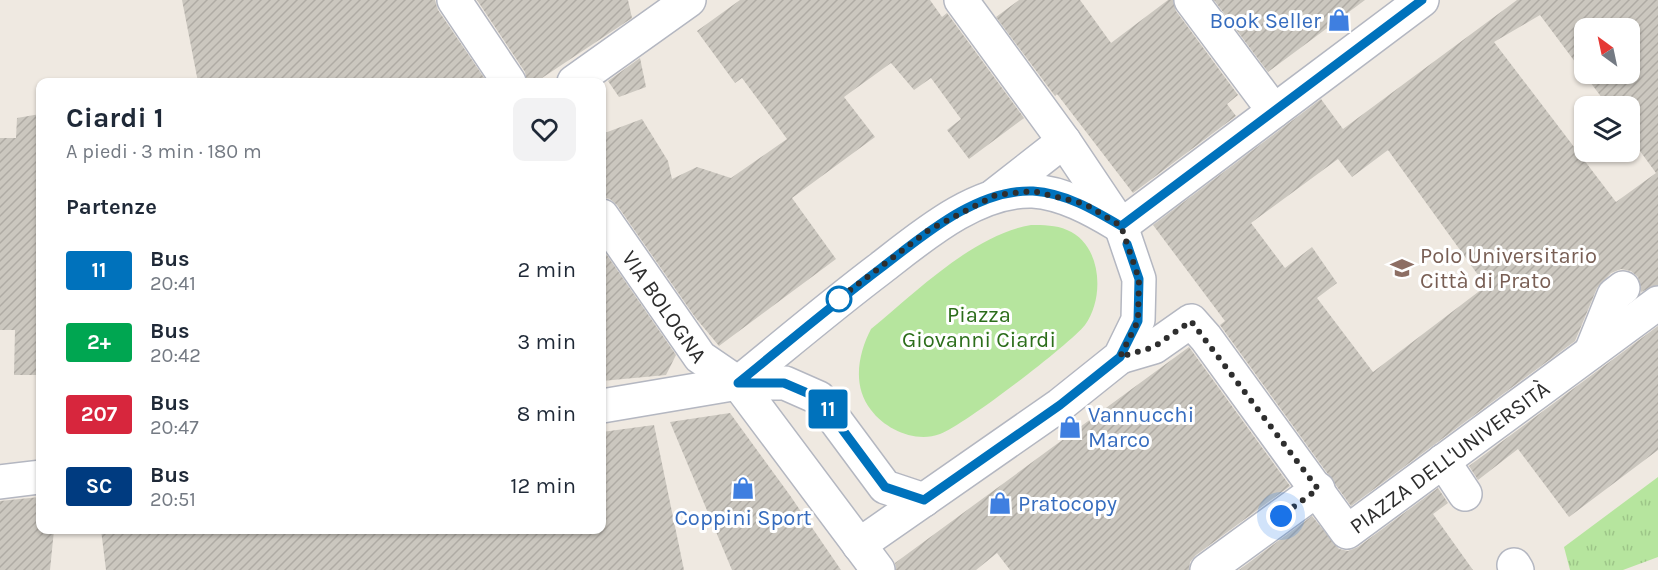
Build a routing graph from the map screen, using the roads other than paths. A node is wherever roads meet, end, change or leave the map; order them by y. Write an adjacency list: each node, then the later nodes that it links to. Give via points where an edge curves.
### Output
1 (454, 0): 6 (street)
2 (689, 0): 7 (street)
3 (961, 0): 9 (street)
4 (1191, 0): 8 (street)
5 (1422, 0): 8 (street)
6 (506, 78)
7 (580, 78)
8 (1274, 111): 12 (street)
9 (1064, 141): 10 (street); 12 (street)
10 (996, 195): 12 (street, via 1033,191 1085,204); 14 (street, via 929,230)
11 (606, 222): 18 (street, VIA BOLOGNA, via 700,357)
12 (1121, 226): 17 (street, via 1139,279 1138,321)
13 (1623, 288): 16 (street, via 1614,295)
14 (836, 301): 18 (street); 19 (street)
15 (1658, 303): 16 (street, PIAZZA DELL'UNIVERSITÀ)
16 (1591, 352): 21 (street, PIAZZA DELL'UNIVERSITÀ)
17 (1120, 357): 25 (street, via 1154,347 1191,321); 27 (street, via 1060,405)
18 (738, 383): 19 (street); 20 (street); 28 (street)
19 (784, 383): 24 (street, via 819,398)
20 (606, 405)
21 (1443, 461): 25 (street, PIAZZA DELL'UNIVERSITÀ, via 1347,532); 26 (street)
22 (36, 478): 23 (street)
23 (0, 482)
24 (885, 487): 27 (street); 28 (street)
25 (1318, 489): 29 (street)
26 (1465, 494)
27 (924, 500): 28 (street)
28 (868, 557)
29 (1207, 570)

